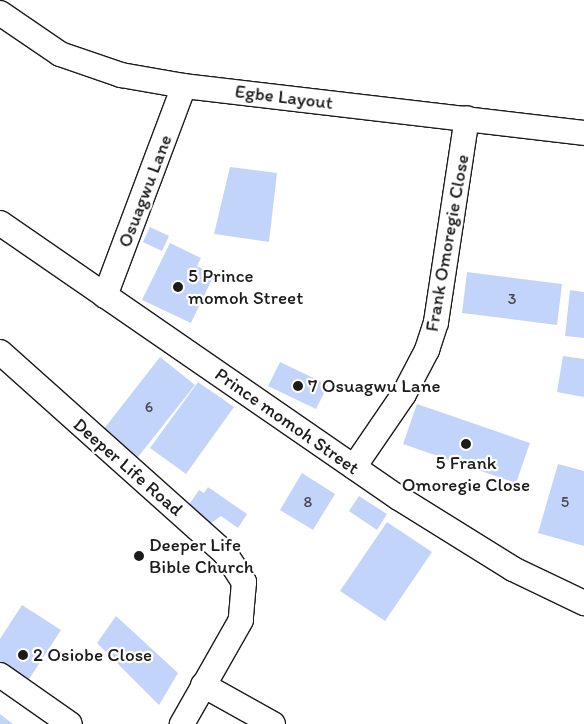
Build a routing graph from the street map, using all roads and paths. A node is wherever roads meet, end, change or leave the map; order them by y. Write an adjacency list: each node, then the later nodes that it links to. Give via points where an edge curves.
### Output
1 (0, 13): 2 (street, Egbe Layout, via 60,54 121,75)
2 (184, 86): 3 (street, Egbe Layout); 6 (street, Osuagwu Lane)
3 (467, 118): 4 (street, Egbe Layout); 8 (street, Frank Omoregie Close, via 436,322 428,350 404,394)
4 (584, 133)
5 (0, 223): 6 (street, Prince momoh Street)
6 (106, 296): 8 (street, Prince momoh Street)
7 (0, 352): 11 (street, Deeper Life Road, via 225,553 244,582 241,620)
8 (354, 467): 9 (street, Prince momoh Street, via 513,570)
9 (584, 603)
10 (0, 674): 12 (street)
11 (203, 686): 13 (street, Deeper Life Road); 14 (street)
12 (70, 724)
13 (182, 724)
14 (273, 724)

